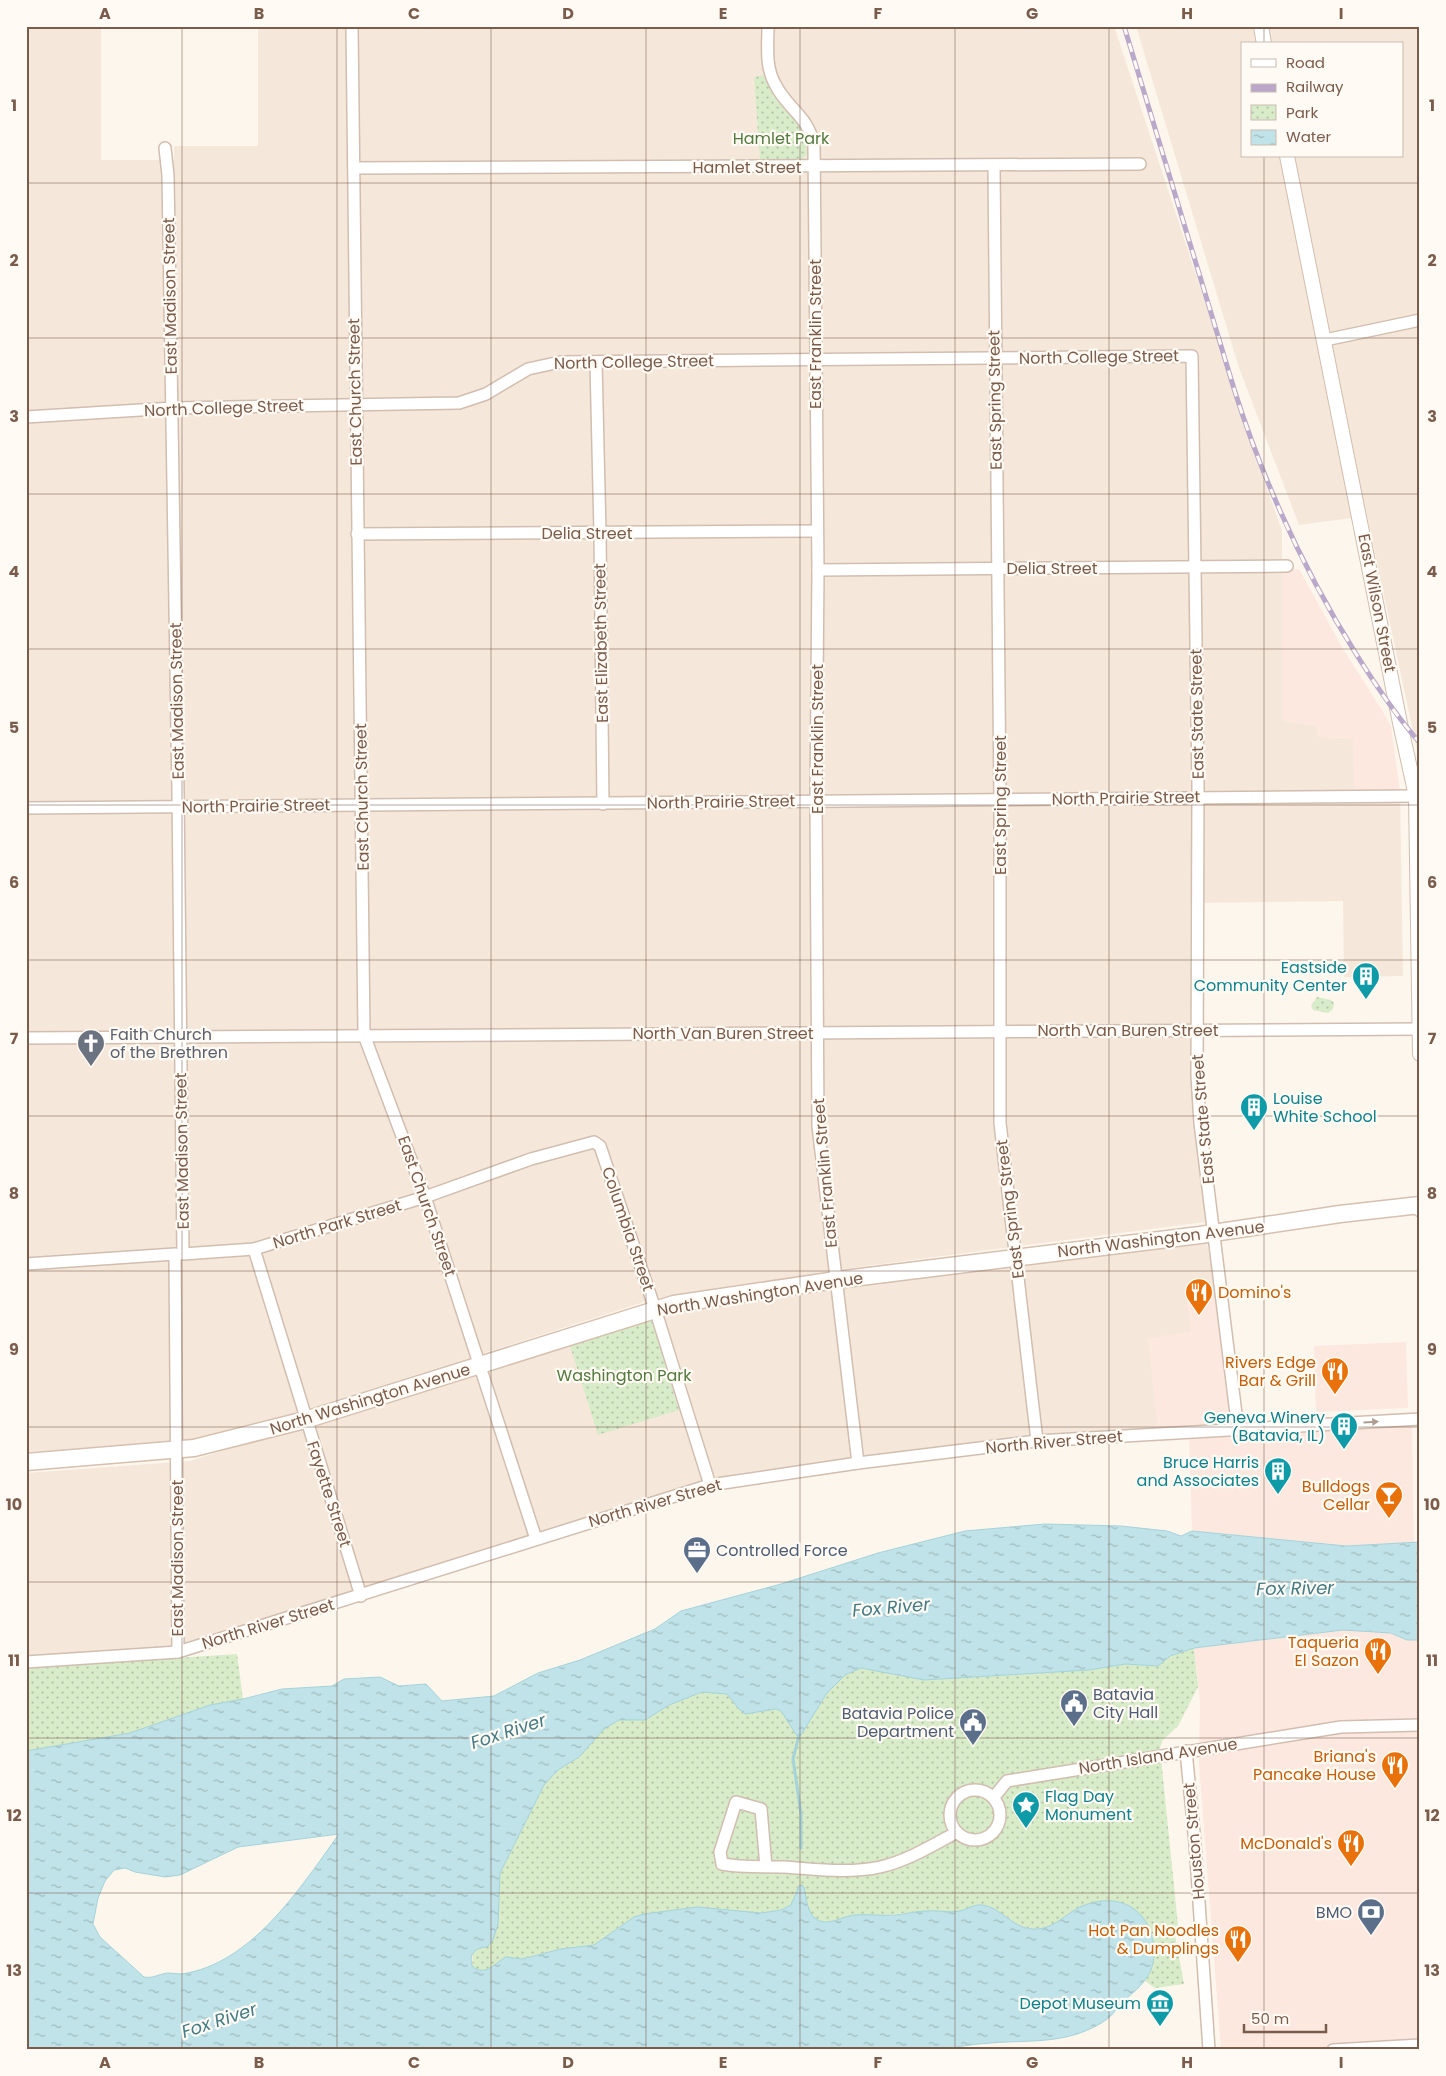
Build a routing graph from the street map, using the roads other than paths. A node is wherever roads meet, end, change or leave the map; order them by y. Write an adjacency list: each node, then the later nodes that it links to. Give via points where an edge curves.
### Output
1 (352, 26): 10 (street, East Church Street)
2 (768, 26): 9 (street, East Franklin Street, via 768,59 772,77 780,93 799,113 809,130 814,146)
3 (1261, 26): 4 (street)
4 (1264, 42)
5 (165, 148): 18 (street, East Madison Street)
6 (1287, 158): 12 (street, East Wilson Street)
7 (1140, 164): 8 (street, Hamlet Street)
8 (994, 166): 9 (street, Hamlet Street); 14 (street, East Spring Street)
9 (814, 167): 10 (street, Hamlet Street); 15 (street, East Franklin Street)
10 (354, 168): 17 (street, East Church Street)
11 (1420, 320): 12 (street)
12 (1325, 340): 27 (street, East Wilson Street, via 1400,723)
13 (1192, 356): 14 (street, North College Street); 24 (street, East State Street)
14 (995, 358): 15 (street, North College Street); 25 (street, East Spring Street)
15 (815, 360): 16 (street, North College Street); 20 (street, East Franklin Street)
16 (596, 362): 17 (street, North College Street, via 539,365 518,373 486,394 459,403); 21 (street, East Elizabeth Street)
17 (355, 405): 18 (street, North College Street); 22 (street, East Church Street)
18 (172, 408): 19 (street, North College Street); 33 (street, East Madison Street)
19 (26, 417)
20 (817, 531): 21 (street, Delia Street); 26 (street, East Franklin Street)
21 (600, 533): 22 (street, Delia Street); 32 (street, East Elizabeth Street)
22 (357, 534): 31 (street, East Church Street)
23 (1287, 566): 24 (street, Delia Street)
24 (1196, 567): 25 (street, Delia Street); 28 (street, East State Street)
25 (998, 568): 26 (street, Delia Street); 29 (street, East Spring Street)
26 (818, 570): 30 (street, East Franklin Street)
27 (1418, 796): 28 (street, North Prairie Street); 35 (street, East Wilson Street)
28 (1198, 797): 29 (street, North Prairie Street); 36 (street, East State Street)
29 (1000, 800): 30 (street, North Prairie Street); 37 (street, East Spring Street)
30 (816, 801): 32 (street, North Prairie Street); 38 (street, East Franklin Street)
31 (362, 804): 32 (street, North Prairie Street); 33 (street, North Prairie Street); 39 (street, East Church Street)
32 (603, 804)
33 (179, 807): 34 (street, North Prairie Street); 40 (street, East Madison Street)
34 (26, 808)
35 (1420, 1029): 36 (street, North Van Buren Street); 42 (street, East Wilson Street)
36 (1197, 1030): 37 (street, North Van Buren Street); 47 (street, East State Street, via 1200,1123)
37 (1000, 1031): 38 (street, North Van Buren Street); 50 (street, East Spring Street, via 1000,1123)
38 (818, 1033): 39 (street, North Van Buren Street); 52 (street, East Franklin Street, via 818,1126)
39 (364, 1035): 40 (street, North Van Buren Street); 44 (street, East Church Street)
40 (181, 1036): 41 (street, North Van Buren Street); 49 (street, East Madison Street)
41 (26, 1038)
42 (1420, 1054)
43 (600, 1146): 44 (street, North Park Street, via 594,1142 587,1143 531,1158); 53 (street, Columbia Street)
44 (426, 1197): 48 (street, North Park Street); 54 (street, East Church Street)
45 (1420, 1198): 46 (street)
46 (1420, 1207): 47 (main road, North Washington Avenue, via 1340,1214)
47 (1214, 1233): 50 (main road, North Washington Avenue); 57 (street, East State Street)
48 (254, 1249): 49 (street, North Park Street); 56 (street, Fayette Street)
49 (179, 1254): 51 (street, North Park Street); 59 (street, East Madison Street)
50 (1016, 1257): 52 (main road, North Washington Avenue); 58 (street, East Spring Street)
51 (26, 1264)
52 (836, 1280): 53 (main road, North Washington Avenue); 61 (street, East Franklin Street)
53 (655, 1309): 54 (main road, North Washington Avenue); 62 (street, Columbia Street)
54 (480, 1365): 56 (main road, North Washington Avenue); 63 (street, East Church Street)
55 (1420, 1419): 57 (street, North River Street, one-way to 55)
56 (306, 1420): 59 (main road, North Washington Avenue); 64 (street, Fayette Street)
57 (1238, 1430): 58 (street, North River Street)
58 (1038, 1441): 61 (street, North River Street)
59 (177, 1451): 60 (main road, North Washington Avenue); 65 (street, East Madison Street)
60 (26, 1462)
61 (858, 1463): 62 (street, North River Street)
62 (710, 1485): 63 (street, North River Street)
63 (536, 1539): 64 (street, North River Street)
64 (361, 1596): 65 (street, North River Street)
65 (178, 1652): 66 (street, North River Street)
66 (26, 1662)
67 (1420, 1725): 68 (street, North Island Avenue, via 1341,1728)
68 (1186, 1751): 69 (street, North Island Avenue, via 1007,1781); 73 (street, Houston Street)
69 (994, 1797): 70 (street, via 1000,1820 991,1834 976,1840); 70 (street, via 970,1790 956,1798 950,1818)
70 (957, 1832): 71 (street, via 899,1861 879,1867 847,1870)
71 (766, 1867): 71 (street, via 722,1864 720,1852 736,1802 761,1810)
72 (1420, 2045): 74 (street)
73 (1209, 2050)
74 (1333, 2050)

